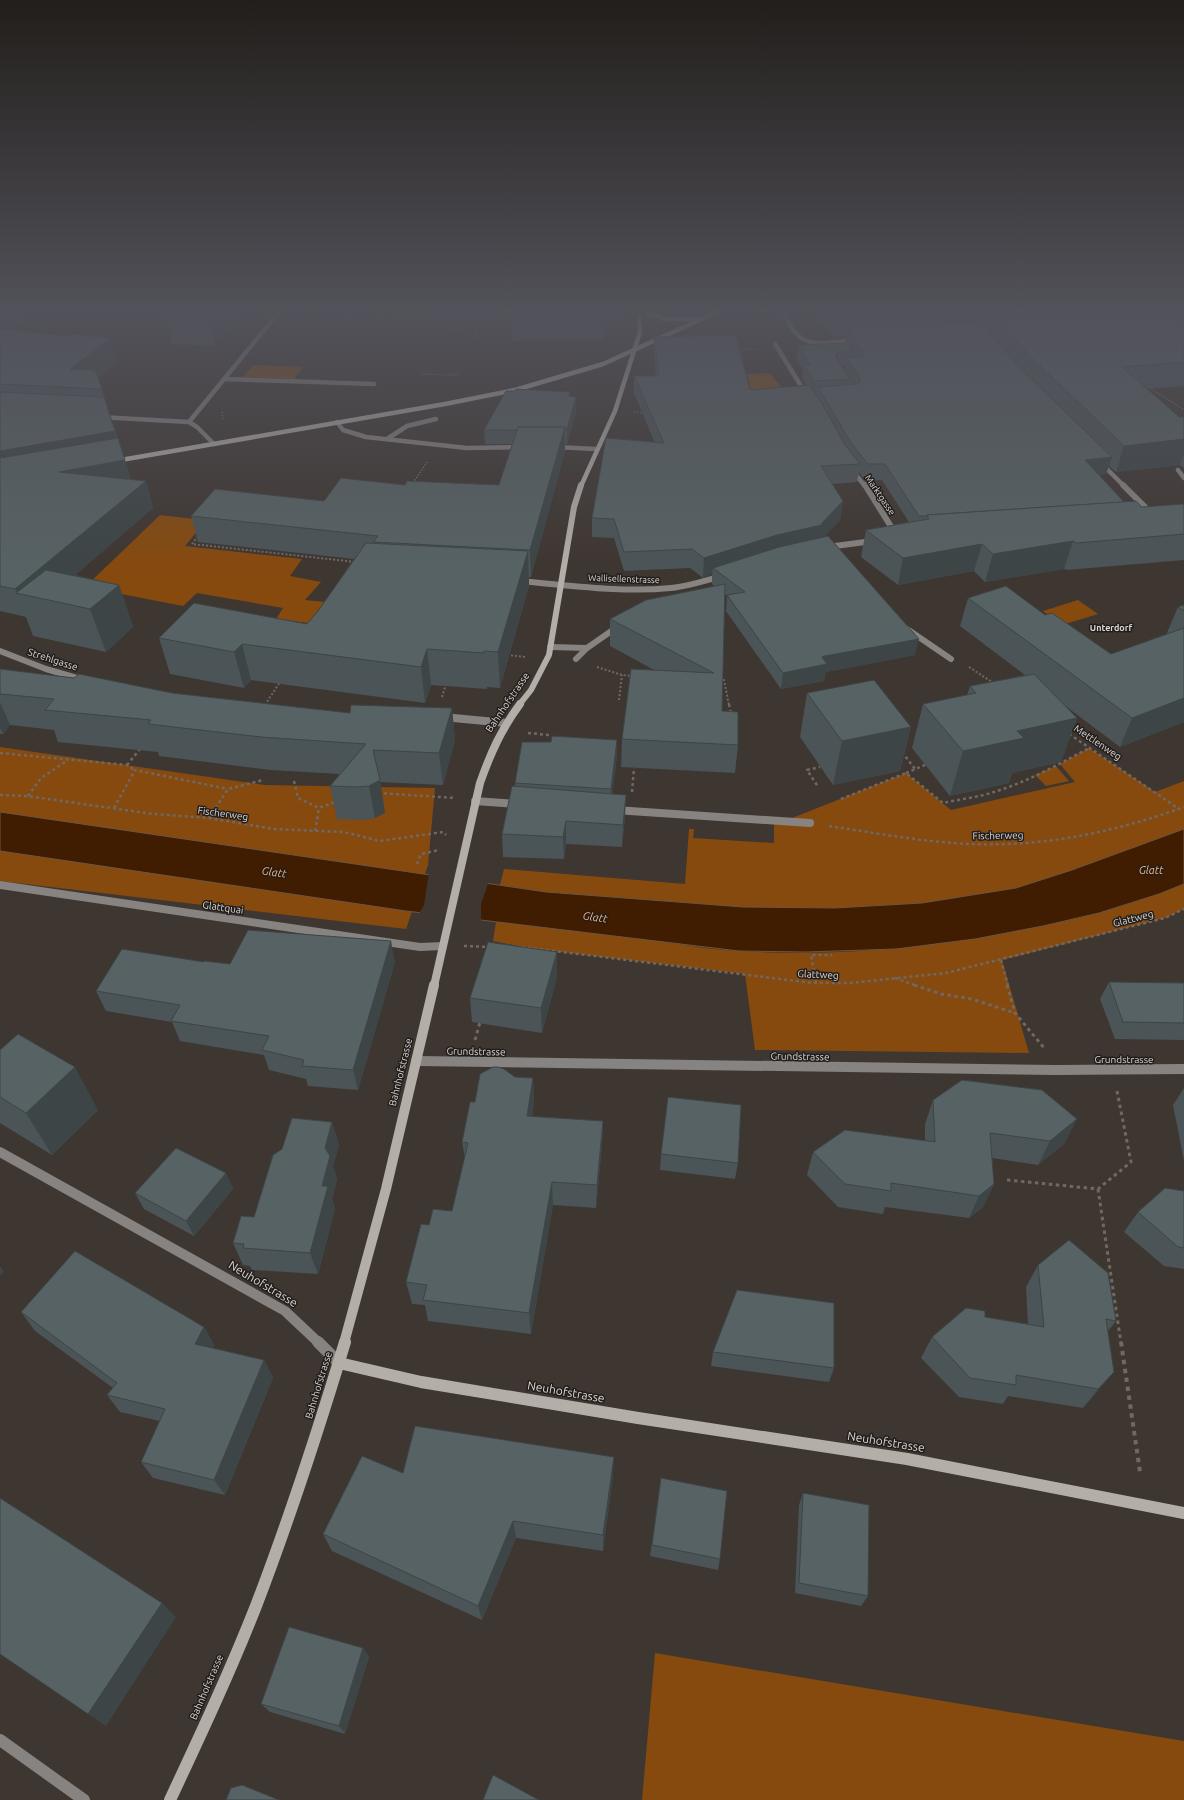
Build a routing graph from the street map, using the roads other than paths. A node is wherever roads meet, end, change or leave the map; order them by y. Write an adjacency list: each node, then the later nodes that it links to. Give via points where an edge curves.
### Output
1 (209, 397): 6 (street)
2 (485, 397): 7 (street)
3 (619, 397): 12 (street, Bahnhofstrasse)
4 (97, 417): 6 (street)
5 (436, 419): 8 (street, via 407,426)
6 (189, 422): 9 (street)
7 (337, 422): 8 (street, via 343,430 352,434); 9 (street)
8 (387, 439): 10 (street, via 437,446)
9 (214, 444): 15 (street)
10 (528, 447)
11 (551, 447): 12 (street)
12 (597, 450): 26 (street, Bahnhofstrasse, via 574,507)
13 (1094, 457): 18 (street)
14 (846, 461): 19 (street, Marktgasse, via 865,485 899,539)
15 (110, 462)
16 (1178, 470): 17 (street)
17 (1184, 478)
18 (1157, 521)
19 (892, 540)
20 (879, 541): 21 (street)
21 (827, 547): 22 (street); 23 (street)
22 (819, 548)
23 (832, 552)
24 (730, 573): 27 (street, Wallisellenstrasse, via 691,586)
25 (509, 581): 26 (street, Wallisellenstrasse)
26 (560, 584): 27 (street, Wallisellenstrasse); 31 (street, Bahnhofstrasse)
27 (662, 589): 28 (street)
28 (660, 598)
29 (623, 623): 32 (street)
30 (904, 626): 35 (street)
31 (550, 647): 32 (street); 38 (street, Bahnhofstrasse, via 537,680)
32 (588, 648): 34 (street)
33 (0, 651): 36 (street, Strehlgasse, via 46,669)
34 (576, 659)
35 (952, 659)
36 (93, 682)
37 (436, 717): 38 (street)
38 (506, 724): 39 (street, Bahnhofstrasse, via 491,751)
39 (475, 801): 40 (street); 44 (street, Bahnhofstrasse)
40 (526, 804)
41 (603, 809): 42 (street)
42 (810, 823)
43 (0, 885): 44 (street, Glattquai, via 420,947)
44 (443, 946): 45 (street, Bahnhofstrasse)
45 (416, 1061): 46 (street, Grundstrasse, via 1055,1070); 48 (street, Bahnhofstrasse)
46 (1184, 1069)
47 (0, 1152): 48 (street, Neuhofstrasse, via 285,1311)
48 (339, 1363): 49 (street, Neuhofstrasse, via 421,1382 907,1459); 52 (street, Bahnhofstrasse, via 299,1487 252,1615)
49 (1184, 1513)
50 (0, 1740): 51 (street)
51 (84, 1800)
52 (170, 1800)

